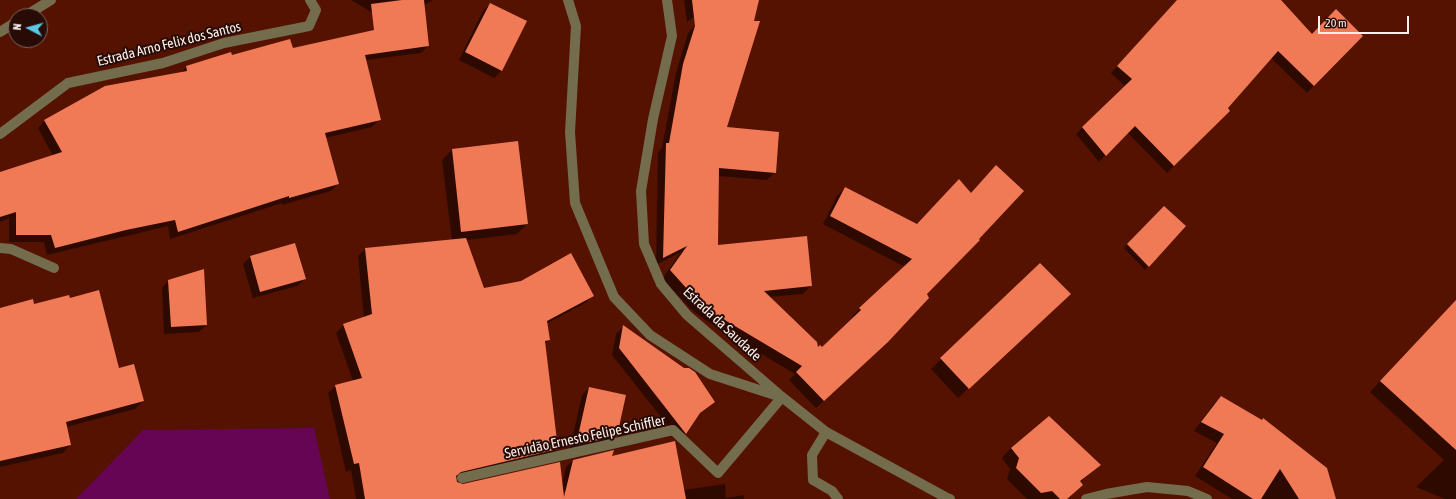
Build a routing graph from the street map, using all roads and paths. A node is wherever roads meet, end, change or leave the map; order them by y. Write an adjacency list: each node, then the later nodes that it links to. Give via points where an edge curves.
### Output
1 (51, 0): 5 (street)
2 (310, 0): 6 (street, Estrada Arno Felix dos Santos, via 316,10 309,26 224,44 163,63 68,83)
3 (568, 0): 9 (street, via 576,26 570,132 575,203 614,297 650,335 710,374)
4 (668, 0): 9 (street, Estrada da Saudade, via 672,36 653,119 641,191 644,244 661,284 687,315)
5 (38, 8)
6 (0, 134)
7 (0, 248): 8 (street, via 11,249)
8 (54, 268)
9 (782, 397): 10 (street, Estrada da Saudade); 11 (street, Servidão Ernesto Felipe Schiffler, via 718,473 673,430)
10 (826, 432): 12 (street, via 812,455 813,480 832,491); 13 (street, Estrada da Saudade)
11 (462, 478)
12 (838, 499)
13 (950, 499)
14 (1086, 499): 15 (street, via 1147,487 1188,491)
15 (1207, 499)

